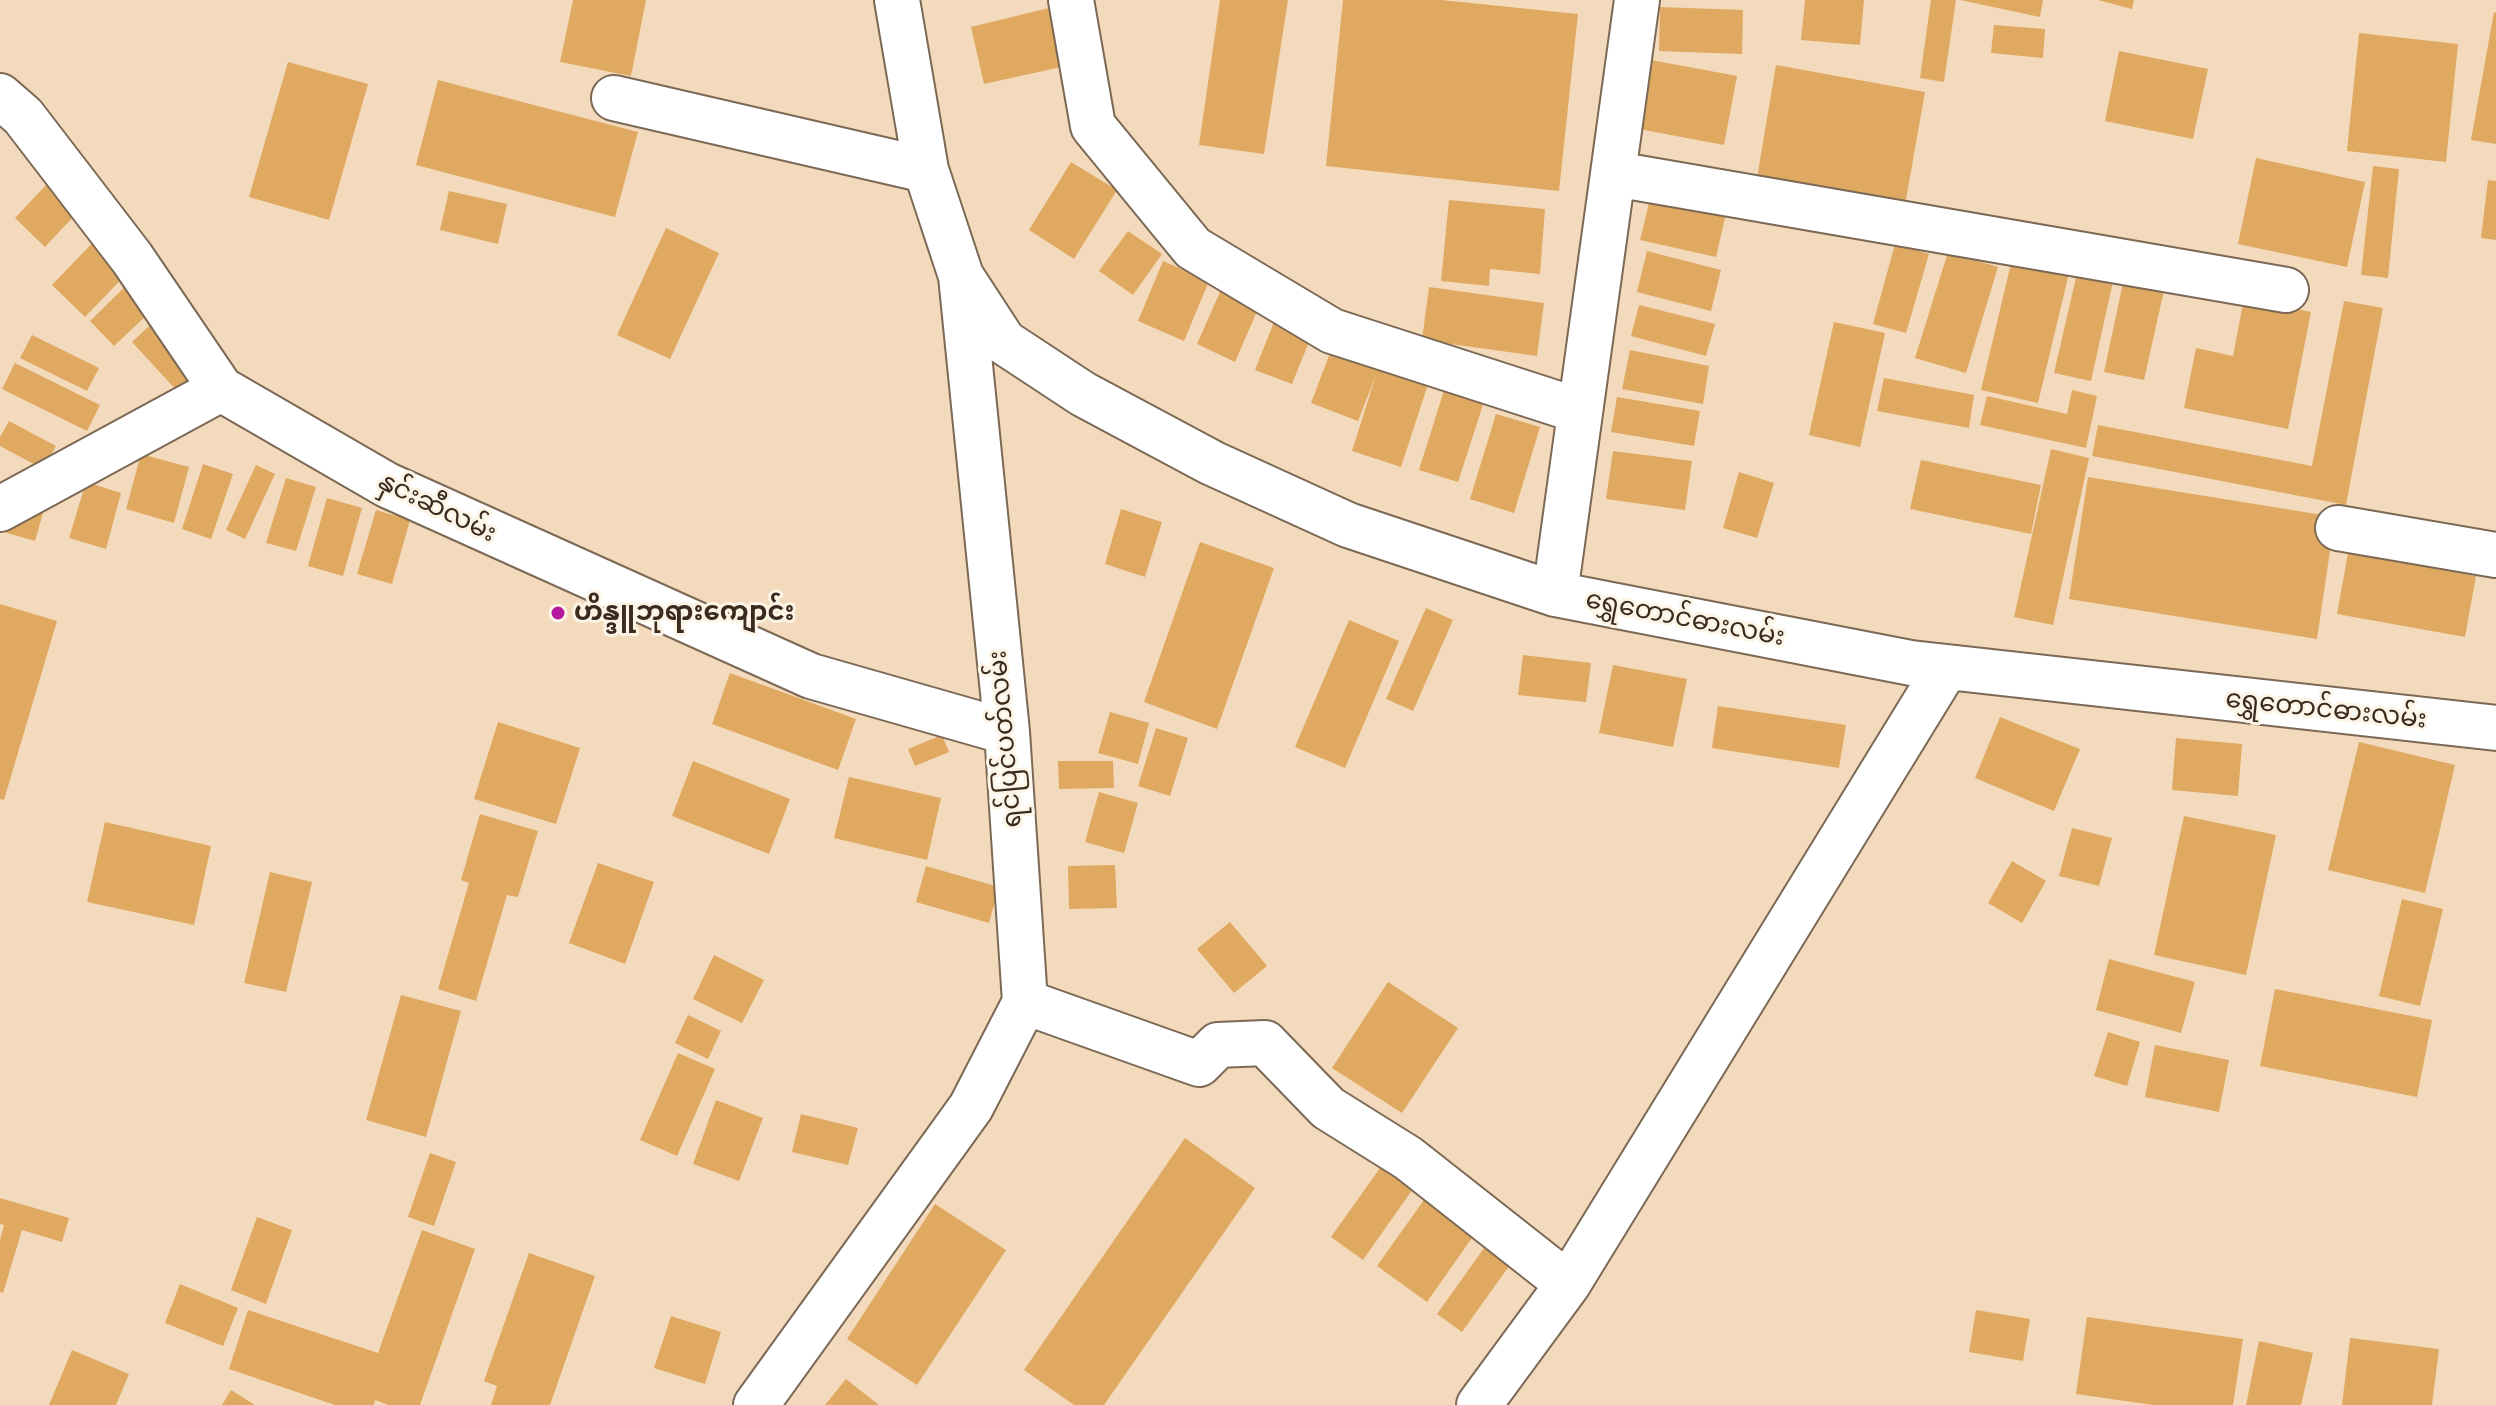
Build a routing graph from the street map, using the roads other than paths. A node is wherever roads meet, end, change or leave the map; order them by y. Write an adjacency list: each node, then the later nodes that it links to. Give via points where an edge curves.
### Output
1 (897, 0): 6 (street, ရင်ပြင်ပတ်လမ်း)
2 (1071, 0): 11 (street, via 1093,126 1193,248 1332,331)
3 (1637, 0): 7 (street)
4 (0, 96): 10 (street, နှင်းဆီလမ်း, via 23,116 132,258)
5 (614, 98): 6 (street)
6 (926, 170): 8 (street, ရင်ပြင်ပတ်လမ်း)
7 (1615, 174): 9 (street); 11 (street)
8 (961, 276): 15 (street, ရွှေတောင်ဓားလမ်း, via 1004,342 1083,394 1212,463 1348,525); 18 (street, ရင်ပြင်ပတ်လမ်း)
9 (2286, 290)
10 (221, 389): 12 (street); 18 (street, နှင်းဆီလမ်း, via 387,485 811,676)
11 (1580, 411): 15 (street)
12 (0, 509)
13 (2338, 528): 14 (street)
14 (2496, 555)
15 (1555, 594): 16 (street, ရွှေတောင်ဓားလမ်း)
16 (1946, 668): 17 (street, ရွှေတောင်ဓားလမ်း); 20 (street)
17 (2496, 728)
18 (1007, 732): 19 (street, ရင်ပြင်ပတ်လမ်း)
19 (1025, 1002): 20 (street, via 1199,1064 1218,1045 1265,1043 1328,1108 1408,1158); 21 (street, via 971,1107)
20 (1568, 1284): 22 (street)
21 (756, 1405)
22 (1479, 1405)

